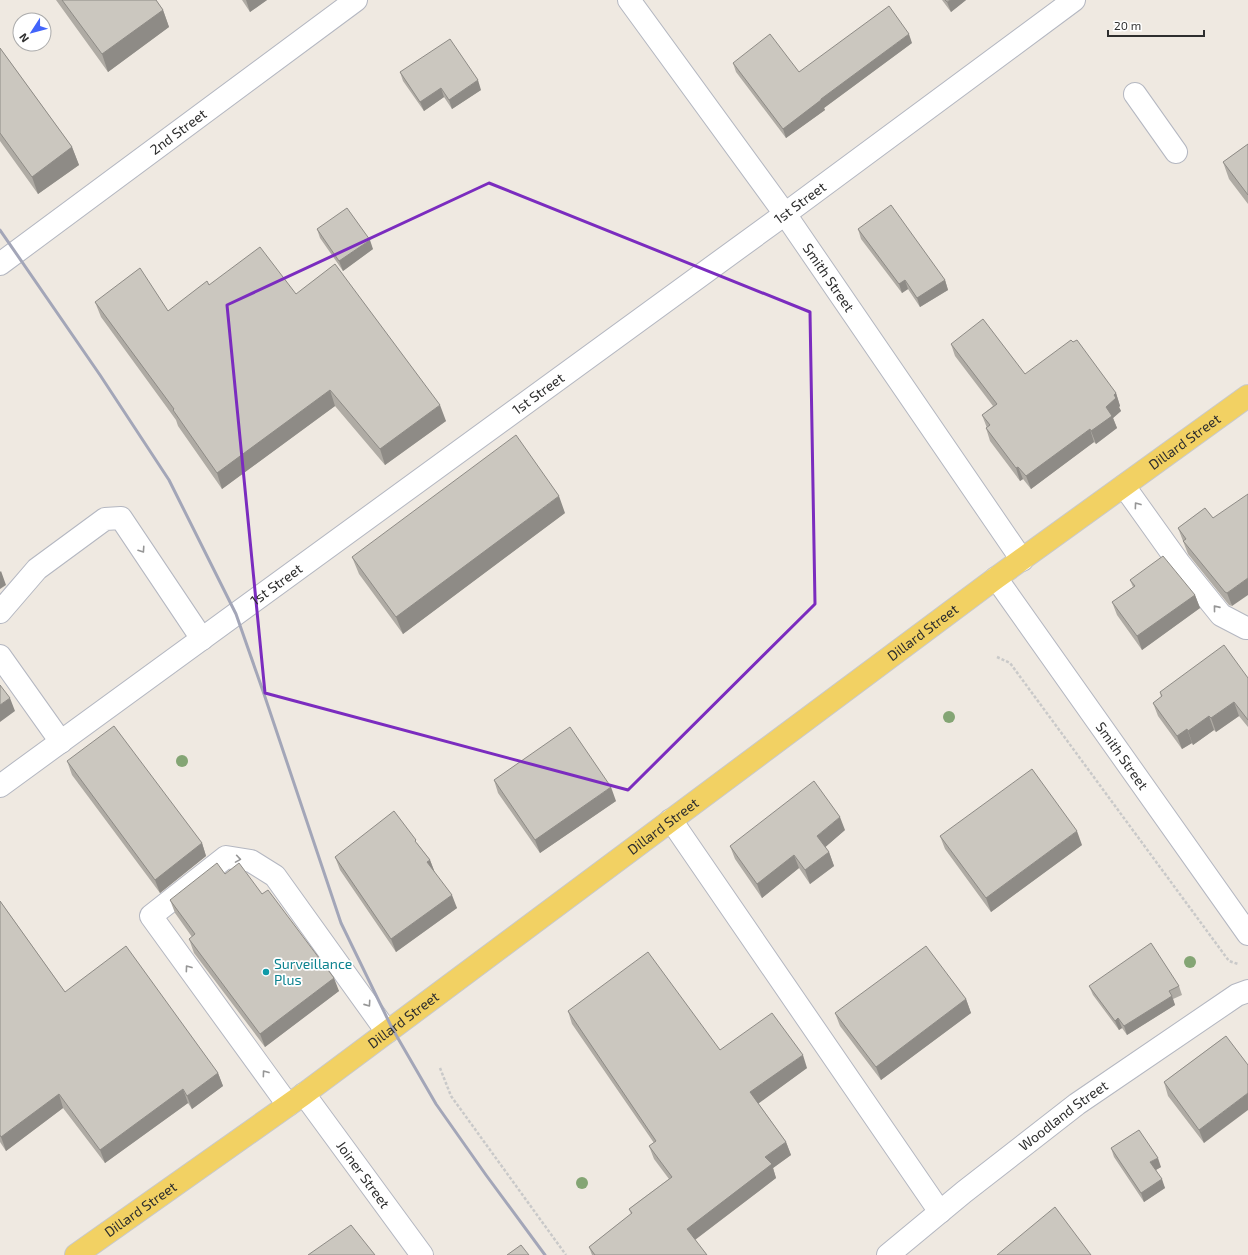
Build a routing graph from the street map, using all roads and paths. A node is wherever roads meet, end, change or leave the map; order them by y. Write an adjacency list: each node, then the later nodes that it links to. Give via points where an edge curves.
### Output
1 (356, 0): 7 (street, 2nd Street)
2 (629, 0): 6 (street, Smith Street)
3 (1074, 0): 6 (street, 1st Street)
4 (1135, 94): 5 (street)
5 (1176, 152)
6 (786, 214): 10 (street, Smith Street); 14 (street, 1st Street)
7 (0, 264)
8 (1248, 396): 9 (main road, Dillard Street)
9 (1124, 486): 10 (main road, Dillard Street); 13 (street, one-way to 9, via 1221,615 1179,563)
10 (1022, 560): 11 (main road, Dillard Street)
11 (996, 578): 19 (main road, Dillard Street); 20 (street, Smith Street)
12 (0, 612): 14 (street, one-way to 14, via 38,570 105,519 121,518)
13 (1248, 628)
14 (202, 639): 17 (street, 1st Street)
15 (0, 656): 17 (street)
16 (997, 657): 21 (path, via 1010,663 1229,962)
17 (61, 742): 18 (street, 1st Street)
18 (0, 786)
19 (671, 820): 23 (main road, Dillard Street); 26 (street)
20 (1248, 934)
21 (1238, 964)
22 (1248, 991): 26 (street, Woodland Street, via 1237,995 1077,1104)
23 (387, 1032): 25 (main road, Dillard Street); 25 (street, Joiner Street, one-way to 23, via 151,916 226,857 250,861 275,876)
24 (440, 1068): 29 (path, via 451,1096)
25 (296, 1099): 27 (main road, Dillard Street); 28 (street, Joiner Street)
26 (940, 1212): 30 (street, Woodland Street)
27 (76, 1255)
28 (422, 1255)
29 (566, 1255)
30 (888, 1255)

